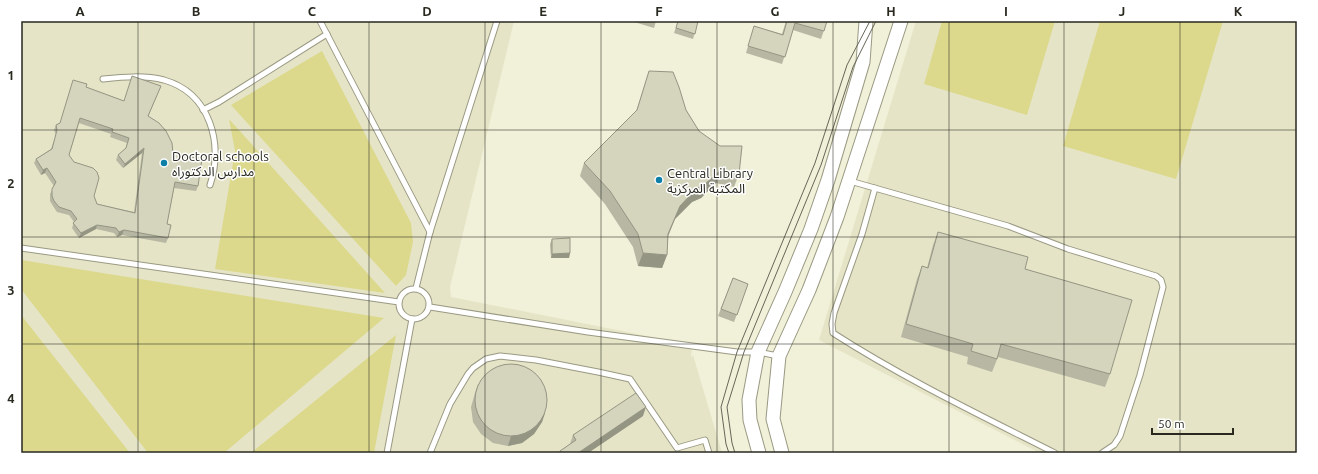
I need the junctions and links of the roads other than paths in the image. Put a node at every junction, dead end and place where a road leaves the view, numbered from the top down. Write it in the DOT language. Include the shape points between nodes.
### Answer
graph roads {
  1 [pos="320,21"];
  2 [pos="497,21"];
  3 [pos="866,21"];
  4 [pos="901,21"];
  5 [pos="327,34"];
  6 [pos="103,79"];
  7 [pos="203,110"];
  8 [pos="850,181"];
  9 [pos="210,185"];
  10 [pos="875,188"];
  11 [pos="430,232"];
  12 [pos="21,248"];
  13 [pos="416,288"];
  14 [pos="399,302"];
  15 [pos="430,306"];
  16 [pos="412,319"];
  17 [pos="758,352"];
  18 [pos="779,356"];
  19 [pos="755,366"];
  20 [pos="777,373"];
  21 [pos="387,453"];
  22 [pos="430,453"];
  23 [pos="709,453"];
  24 [pos="759,453"];
  25 [pos="782,453"];
  26 [pos="1055,453"];
  27 [pos="1102,453"];
  1 -- 5 [label="lane"];
  2 -- 11 [label="lane"];
  3 -- 17 [label="street" via="862,68 828,180 811,229"];
  4 -- 8 [label="street"];
  5 -- 7 [label="lane"];
  5 -- 11 [label="lane"];
  6 -- 7 [label="lane" via="129,76 162,80 177,85 190,94"];
  7 -- 9 [label="lane" via="215,141 216,163"];
  8 -- 10 [label="lane"];
  8 -- 18 [label="street" via="809,290"];
  10 -- 26 [label="lane" via="834,313 833,333 943,396"];
  10 -- 27 [label="lane" via="1008,226 1068,249 1156,276 1161,280 1163,287 1140,375 1120,436 1114,445"];
  11 -- 13 [label="lane"];
  12 -- 14 [label="lane"];
  13 -- 14 [label="lane" via="407,290"];
  13 -- 15 [label="lane" via="428,297"];
  14 -- 16 [label="lane" via="404,315"];
  15 -- 16 [label="lane" via="422,318"];
  15 -- 17 [label="lane" via="588,332 737,352"];
  16 -- 21 [label="lane"];
  17 -- 18 [label="lane"];
  17 -- 19 [label="street"];
  18 -- 20 [label="street"];
  19 -- 20 [label="street" via="760,360 766,360 774,364"];
  19 -- 24 [label="street" via="749,413"];
  20 -- 25 [label="street" via="773,419"];
  22 -- 23 [label="lane" via="450,404 468,374 486,359 500,356 566,365 630,379 677,448 705,440"];
}
